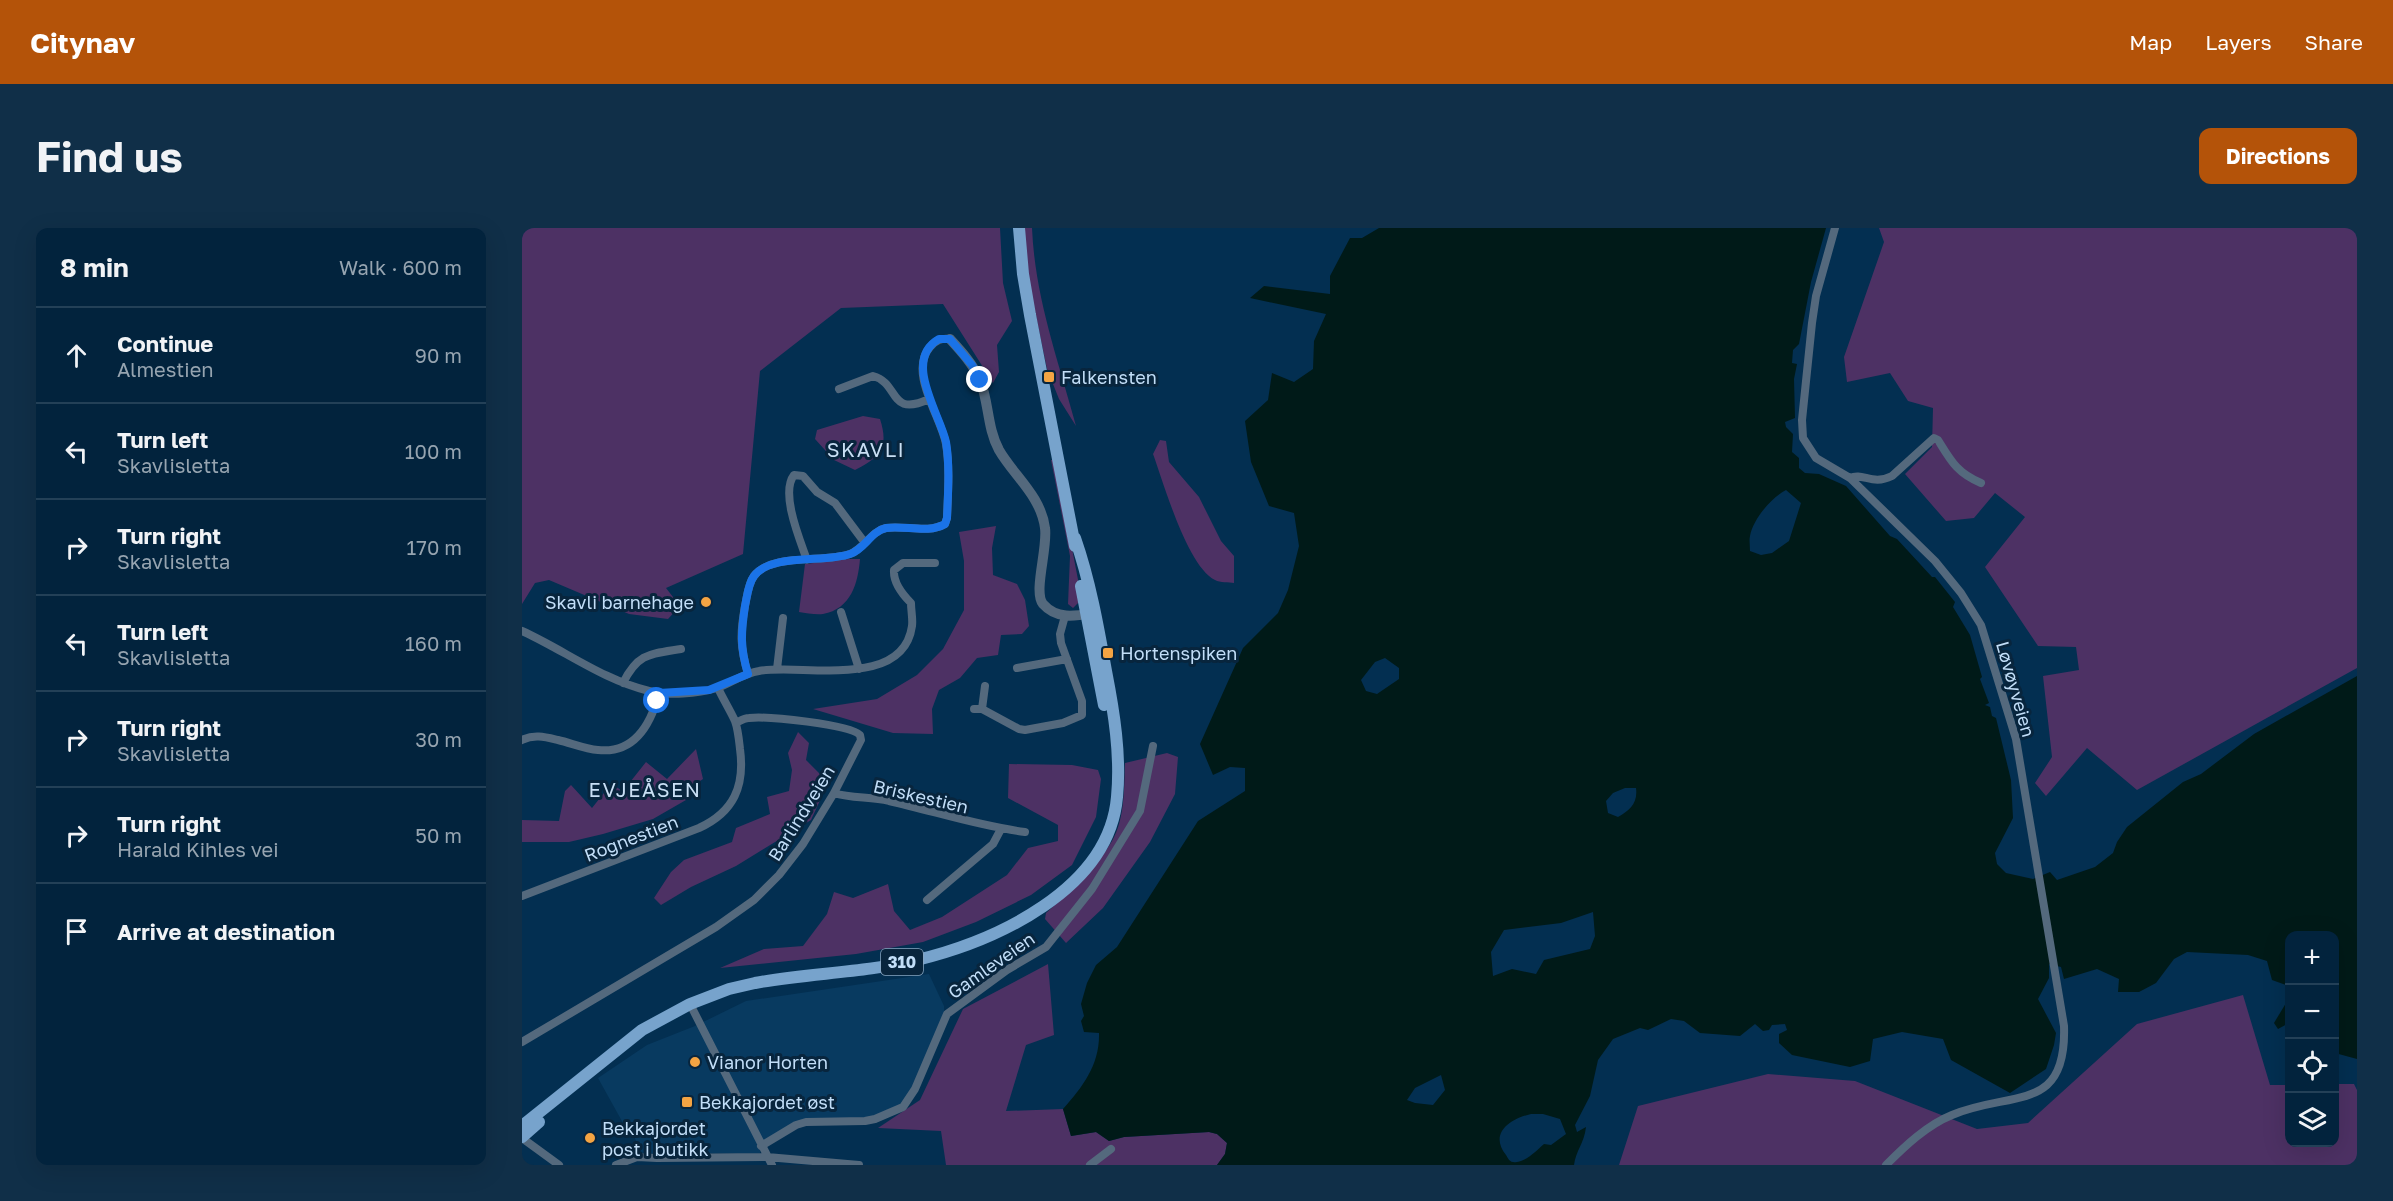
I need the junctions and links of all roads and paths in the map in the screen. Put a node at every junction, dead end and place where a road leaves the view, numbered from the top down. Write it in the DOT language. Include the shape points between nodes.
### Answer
graph roads {
  1 [pos="1019,228"];
  2 [pos="1835,228"];
  3 [pos="950,339"];
  4 [pos="839,389"];
  5 [pos="929,399"];
  6 [pos="1850,478"];
  7 [pos="1981,483"];
  8 [pos="865,543"];
  9 [pos="807,560"];
  10 [pos="935,563"];
  11 [pos="841,612"];
  12 [pos="1091,613"];
  13 [pos="1065,616"];
  14 [pos="783,618"];
  15 [pos="522,631"];
  16 [pos="681,649"];
  17 [pos="1067,659"];
  18 [pos="1017,668"];
  19 [pos="777,669"];
  20 [pos="859,669"];
  21 [pos="748,674"];
  22 [pos="623,683"];
  23 [pos="985,686"];
  24 [pos="718,688"];
  25 [pos="659,693"];
  26 [pos="736,723"];
  27 [pos="522,740"];
  28 [pos="1153,746"];
  29 [pos="834,793"];
  30 [pos="1001,829"];
  31 [pos="1025,832"];
  32 [pos="522,896"];
  33 [pos="927,900"];
  34 [pos="690,1004"];
  35 [pos="522,1042"];
  36 [pos="572,1087"];
  37 [pos="522,1126"];
  38 [pos="522,1138"];
  39 [pos="761,1146"];
  40 [pos="1110,1149"];
  41 [pos="767,1157"];
  42 [pos="555,1164"];
  43 [pos="616,1165"];
  44 [pos="772,1165"];
  45 [pos="859,1165"];
  46 [pos="1090,1165"];
  47 [pos="1886,1165"];
  1 -- 12 [label="main road, 310" via="1030,315 1075,538 1085,568"];
  2 -- 6 [label="street, Løvøyveien" via="1816,296 1803,438 1816,458"];
  3 -- 5 [label="street" via="939,339 926,353 925,386"];
  3 -- 13 [label="street" via="980,380 995,443 1042,514 1046,546 1040,597 1049,608"];
  4 -- 5 [label="street" via="873,376 904,405 914,406"];
  5 -- 8 [label="street" via="946,442 945,524 934,528 884,528"];
  6 -- 7 [label="street, Løvøyveien" via="1884,480 1934,438 1965,477"];
  6 -- 47 [label="street, Løvøyveien" via="1935,561 1981,625 2016,739 2064,1026 2061,1066 2044,1088 2028,1096 1972,1107 1949,1116 1928,1128"];
  8 -- 9 [label="street" via="848,555"];
  8 -- 9 [label="street" via="836,503 817,492 803,476 794,475 790,484 792,515"];
  9 -- 21 [label="street" via="765,566 753,577 741,641"];
  10 -- 20 [label="street" via="903,563 894,570 900,592 911,603 909,637 890,658"];
  11 -- 20 [label="street"];
  12 -- 13 [label="street"];
  12 -- 34 [label="main road, 310" via="1113,712 1118,750 1117,798 1100,848 1073,881 1011,926 963,946 915,960 755,983"];
  13 -- 17 [label="street" via="1060,633"];
  14 -- 19 [label="street"];
  15 -- 22 [label="street"];
  16 -- 22 [label="street" via="640,659 632,665"];
  17 -- 18 [label="street"];
  17 -- 23 [label="street" via="1082,701 1083,710 1078,718 1019,729 978,709"];
  19 -- 20 [label="street"];
  19 -- 21 [label="street"];
  21 -- 24 [label="street"];
  22 -- 25 [label="street"];
  24 -- 25 [label="street"];
  24 -- 26 [label="street, Rognestien"];
  25 -- 27 [label="street" via="648,724 636,741 618,749 598,750 541,736"];
  26 -- 29 [label="street, Barlindveien" via="749,718 782,719 857,732 859,747"];
  26 -- 32 [label="street, Rognestien" via="740,785 714,821"];
  28 -- 39 [label="street, Gamleveien" via="1140,811 1092,889 1046,947 1007,970 944,1018 915,1089 903,1107 865,1121 806,1122"];
  29 -- 30 [label="street, Briskestien" via="882,799"];
  29 -- 35 [label="street, Barlindveien" via="783,871 754,900 705,934"];
  30 -- 31 [label="street, Briskestien"];
  30 -- 33 [label="street" via="993,844"];
  34 -- 36 [label="main road, 310" via="642,1030"];
  34 -- 39 [label="street"];
  36 -- 37 [label="main road, 310"];
  36 -- 38 [label="main road, 310"];
  38 -- 42 [label="street"];
  39 -- 41 [label="street"];
  40 -- 46 [label="street"];
  41 -- 43 [label="street" via="637,1157"];
  41 -- 44 [label="street"];
  41 -- 45 [label="street"];
}
